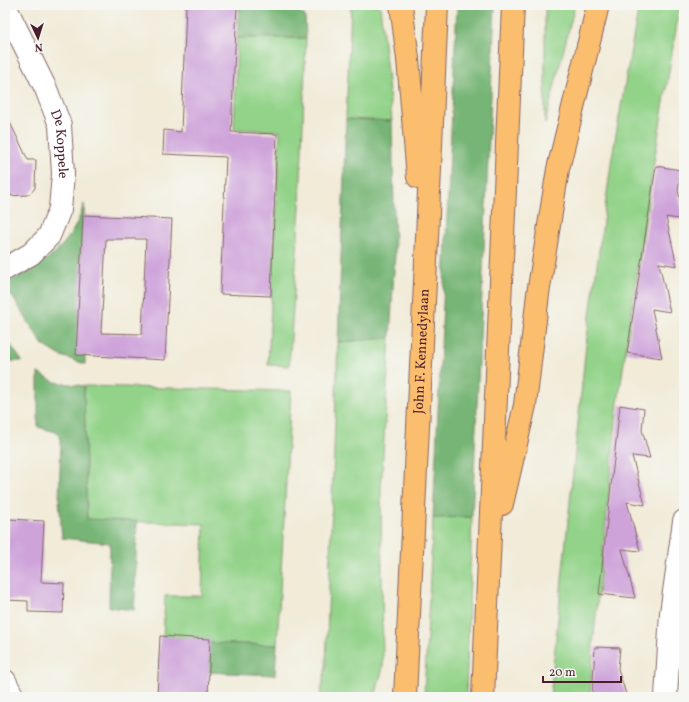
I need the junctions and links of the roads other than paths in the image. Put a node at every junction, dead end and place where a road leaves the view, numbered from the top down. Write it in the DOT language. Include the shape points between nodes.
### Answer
graph roads {
  1 [pos="401,5"];
  2 [pos="437,5"];
  3 [pos="513,5"];
  4 [pos="598,5"];
  5 [pos="5,6"];
  6 [pos="426,261"];
  7 [pos="5,269"];
  8 [pos="684,521"];
  9 [pos="490,557"];
  10 [pos="5,681"];
  11 [pos="13,697"];
  12 [pos="404,697"];
  13 [pos="483,697"];
  14 [pos="666,697"];
  1 -- 6 [label="main road"];
  2 -- 6 [label="main road, John F. Kennedylaan"];
  3 -- 9 [label="main road"];
  4 -- 9 [label="main road" via="558,169 538,294 525,405"];
  5 -- 7 [label="street, De Koppele" via="46,89 60,126 63,174 60,209 48,236 31,254"];
  6 -- 12 [label="main road, John F. Kennedylaan"];
  8 -- 14 [label="street" via="671,613"];
  9 -- 13 [label="main road"];
  10 -- 11 [label="street"];
}
